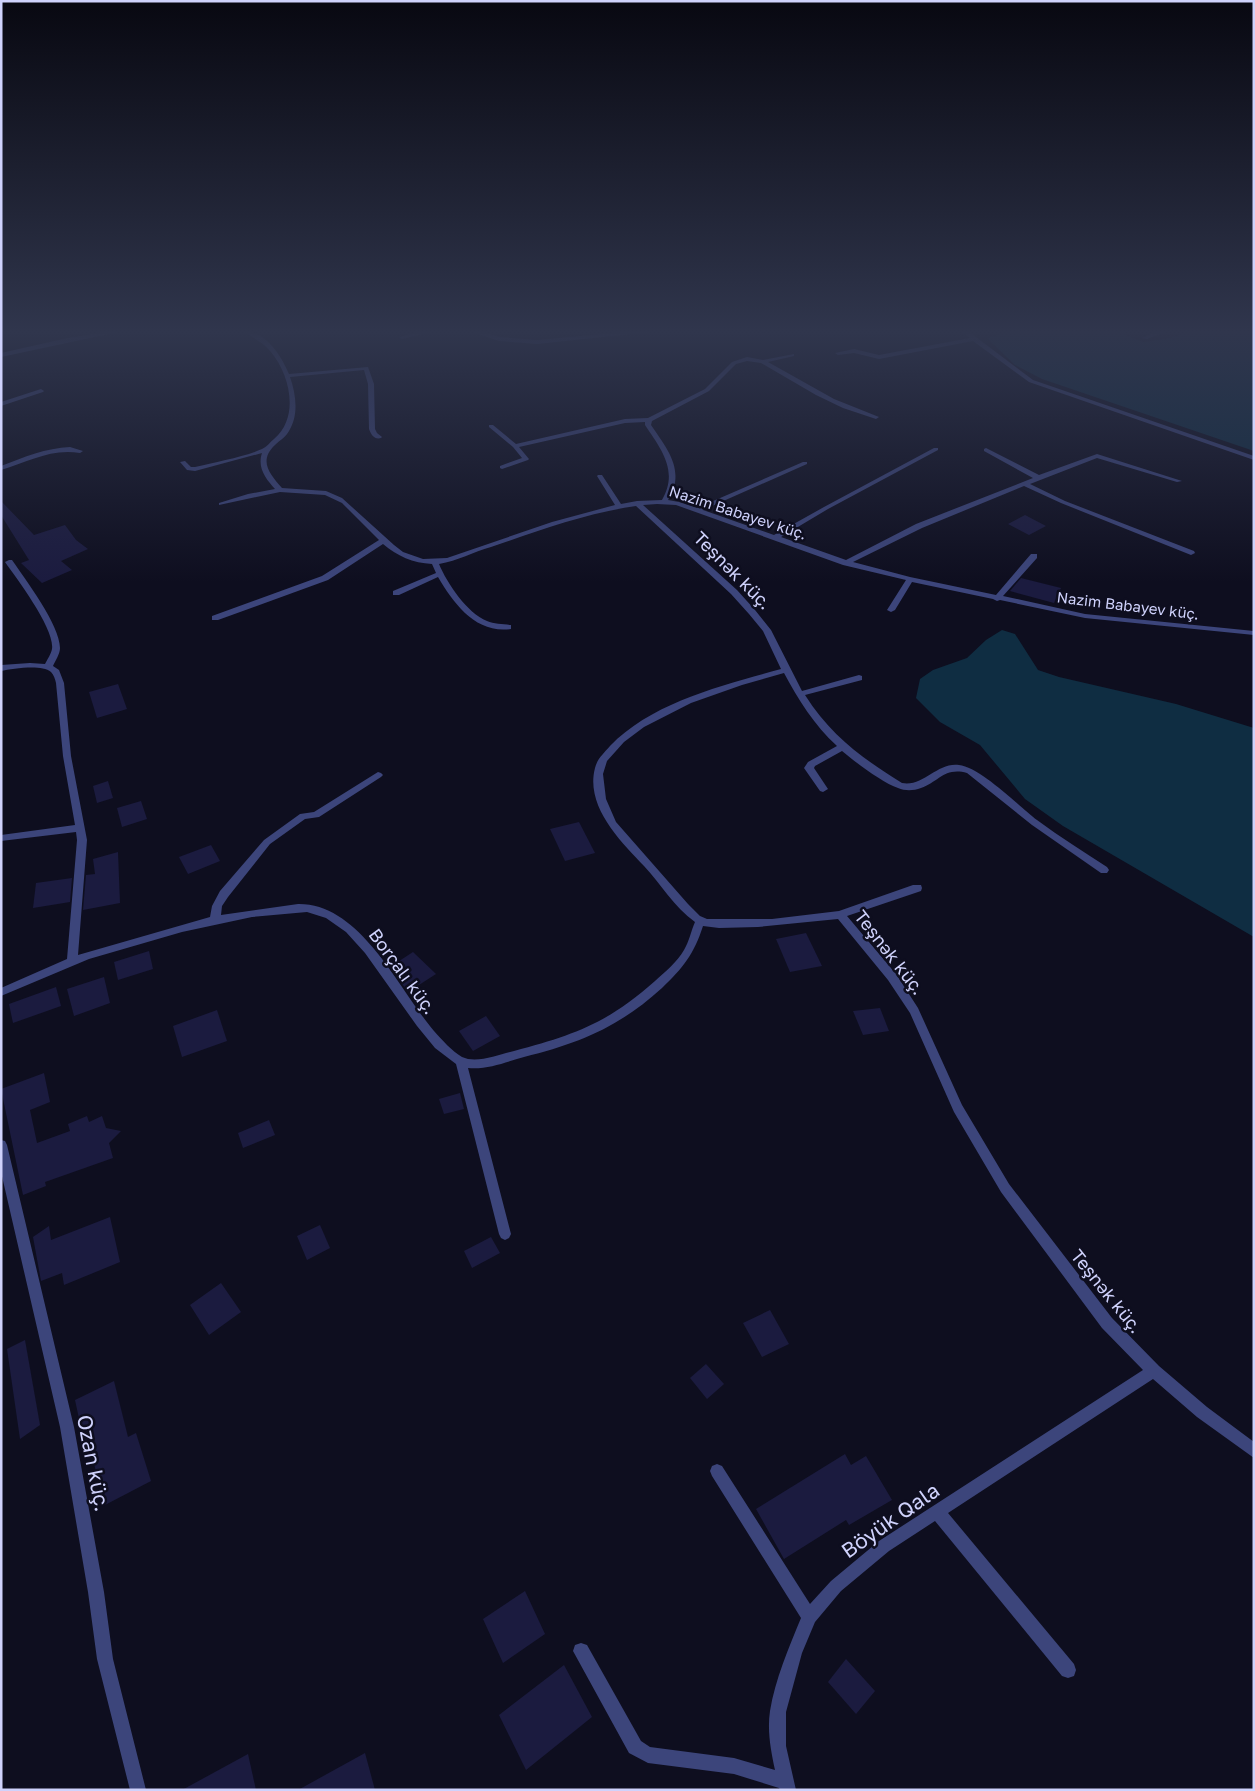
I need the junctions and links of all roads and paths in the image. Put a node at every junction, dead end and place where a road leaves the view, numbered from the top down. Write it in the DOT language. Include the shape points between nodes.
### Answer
graph roads {
  1 [pos="292,415"];
  2 [pos="372,415"];
  3 [pos="659,415"];
  4 [pos="867,415"];
  5 [pos="1129,415"];
  6 [pos="876,417"];
  7 [pos="649,420"];
  8 [pos="492,426"];
  9 [pos="379,437"];
  10 [pos="515,446"];
  11 [pos="936,449"];
  12 [pos="267,450"];
  13 [pos="986,450"];
  14 [pos="80,451"];
  15 [pos="1254,458"];
  16 [pos="183,462"];
  17 [pos="805,463"];
  18 [pos="502,467"];
  19 [pos="1,468"];
  20 [pos="600,476"];
  21 [pos="1039,478"];
  22 [pos="1179,481"];
  23 [pos="1025,484"];
  24 [pos="280,490"];
  25 [pos="665,500"];
  26 [pos="637,503"];
  27 [pos="221,504"];
  28 [pos="619,507"];
  29 [pos="697,510"];
  30 [pos="776,537"];
  31 [pos="384,541"];
  32 [pos="1192,553"];
  33 [pos="1034,556"];
  34 [pos="9,562"];
  35 [pos="435,562"];
  36 [pos="846,563"];
  37 [pos="440,574"];
  38 [pos="910,579"];
  39 [pos="396,593"];
  40 [pos="997,599"];
  41 [pos="891,610"];
  42 [pos="216,618"];
  43 [pos="508,627"];
  44 [pos="1254,633"];
  45 [pos="48,667"];
  46 [pos="1,668"];
  47 [pos="786,670"];
  48 [pos="859,678"];
  49 [pos="799,694"];
  50 [pos="843,748"];
  51 [pos="378,775"];
  52 [pos="823,789"];
  53 [pos="81,828"];
  54 [pos="1,838"];
  55 [pos="1104,870"];
  56 [pos="917,888"];
  57 [pos="840,915"];
  58 [pos="215,919"];
  59 [pos="700,921"];
  60 [pos="72,962"];
  61 [pos="1,992"];
  62 [pos="461,1061"];
  63 [pos="1,1145"];
  64 [pos="505,1234"];
  65 [pos="1154,1371"];
  66 [pos="1254,1451"];
  67 [pos="717,1471"];
  68 [pos="937,1512"];
  69 [pos="809,1617"];
  70 [pos="581,1651"];
  71 [pos="1068,1670"];
  72 [pos="786,1785"];
  73 [pos="138,1790"];
  1 -- 12 [label="street" via="286,430"];
  2 -- 9 [label="street" via="372,429"];
  3 -- 7 [label="street"];
  4 -- 6 [label="street"];
  5 -- 15 [label="street"];
  7 -- 10 [label="street" via="625,421"];
  7 -- 25 [label="street" via="648,425 671,466 673,485"];
  8 -- 10 [label="street"];
  10 -- 18 [label="street" via="526,459"];
  11 -- 30 [label="street"];
  12 -- 16 [label="street" via="194,469"];
  12 -- 24 [label="street" via="263,459 265,470"];
  13 -- 21 [label="street"];
  14 -- 19 [label="street" via="53,451"];
  17 -- 29 [label="street"];
  20 -- 28 [label="street"];
  21 -- 22 [label="street" via="1097,456"];
  21 -- 23 [label="street"];
  23 -- 32 [label="street"];
  23 -- 36 [label="street" via="919,526"];
  24 -- 27 [label="street, Nazim Babayev küç."];
  24 -- 31 [label="street, Nazim Babayev küç." via="325,493 341,499"];
  25 -- 26 [label="street, Nazim Babayev küç."];
  25 -- 29 [label="street, Nazim Babayev küç."];
  26 -- 28 [label="street, Nazim Babayev küç."];
  26 -- 47 [label="street, Teşnək küç." via="752,612 771,637"];
  28 -- 35 [label="street, Nazim Babayev küç."];
  29 -- 30 [label="street, Nazim Babayev küç."];
  30 -- 36 [label="street, Nazim Babayev küç."];
  31 -- 35 [label="street, Nazim Babayev küç." via="405,557"];
  31 -- 42 [label="street" via="358,554 325,578"];
  33 -- 40 [label="street"];
  34 -- 45 [label="street" via="37,604 52,634 56,649"];
  35 -- 37 [label="street"];
  36 -- 38 [label="street, Nazim Babayev küç."];
  37 -- 39 [label="street"];
  37 -- 43 [label="street" via="467,612 484,623"];
  38 -- 40 [label="street, Nazim Babayev küç."];
  38 -- 41 [label="street"];
  40 -- 44 [label="street, Nazim Babayev küç." via="1085,616"];
  45 -- 46 [label="street"];
  45 -- 53 [label="street" via="56,672 60,683 67,756"];
  47 -- 49 [label="street, Teşnək küç."];
  47 -- 59 [label="street" via="737,684 650,718 618,742 598,770 599,794 615,830"];
  48 -- 49 [label="street"];
  49 -- 50 [label="street, Teşnək küç."];
  50 -- 52 [label="street" via="810,764 809,768"];
  50 -- 55 [label="street, Teşnək küç." via="909,789 951,767 965,769 1035,823"];
  51 -- 58 [label="street" via="316,815 303,816 267,842 224,894 217,906"];
  53 -- 54 [label="street"];
  53 -- 60 [label="street"];
  56 -- 57 [label="street"];
  57 -- 59 [label="street, Teşnək küç." via="795,922 722,924"];
  57 -- 65 [label="street, Teşnək küç." via="892,977 914,1011 958,1108 1005,1188 1108,1323"];
  58 -- 60 [label="street, Borçalı küç."];
  58 -- 62 [label="street, Borçalı küç." via="296,908 325,913 359,938 430,1036"];
  59 -- 62 [label="street" via="690,951 647,996 618,1018 567,1042 491,1061"];
  60 -- 61 [label="street, Borçalı küç."];
  62 -- 64 [label="street"];
  63 -- 73 [label="street, Ozan küç." via="67,1427 105,1659"];
  65 -- 66 [label="street, Teşnək küç."];
  65 -- 68 [label="street, Böyük Qala"];
  67 -- 69 [label="street"];
  68 -- 69 [label="street, Böyük Qala" via="870,1558 836,1586"];
  68 -- 71 [label="street"];
  69 -- 72 [label="street, Böyük Qala" via="794,1653 778,1712 778,1746"];
  70 -- 72 [label="street" via="635,1747 648,1755 734,1766"];
}
